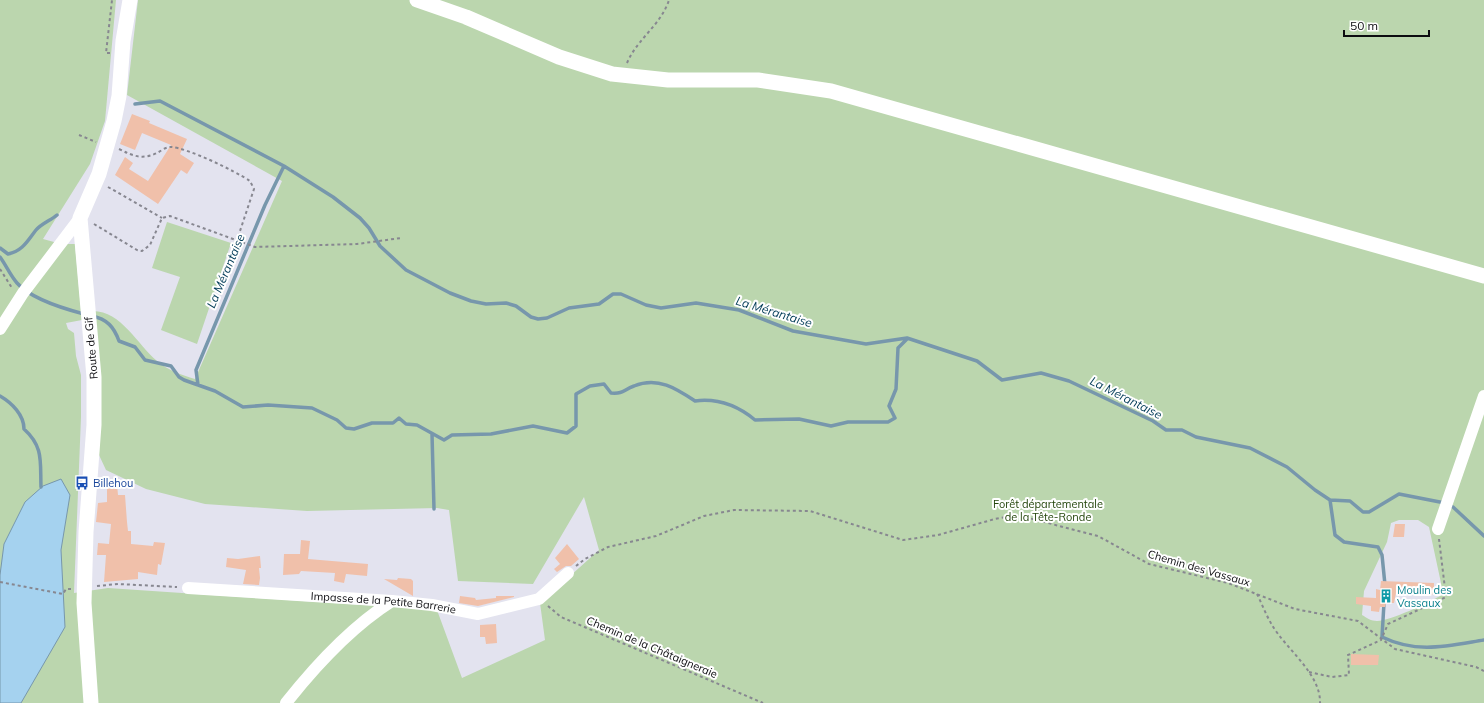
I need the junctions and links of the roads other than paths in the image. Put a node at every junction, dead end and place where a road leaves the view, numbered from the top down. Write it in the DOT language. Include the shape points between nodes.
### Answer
graph roads {
  1 [pos="130,0"];
  2 [pos="417,0"];
  3 [pos="80,218"];
  4 [pos="1484,276"];
  5 [pos="0,329"];
  6 [pos="1484,396"];
  7 [pos="1438,529"];
  8 [pos="568,573"];
  9 [pos="188,588"];
  10 [pos="392,601"];
  11 [pos="91,703"];
  12 [pos="286,703"];
  1 -- 3 [label="street, Route de Gif" via="121,55 117,110 99,174"];
  2 -- 4 [label="street" via="466,17 593,69 668,80 758,80 831,91"];
  3 -- 5 [label="street" via="23,293"];
  3 -- 11 [label="street, Route de Gif" via="94,378 94,425 81,587"];
  6 -- 7 [label="street"];
  8 -- 10 [label="street, Impasse de la Petite Barrerie" via="539,599 478,614 432,605"];
  9 -- 10 [label="street, Impasse de la Petite Barrerie"];
  10 -- 12 [label="street" via="369,616 350,634 299,686"];
}
